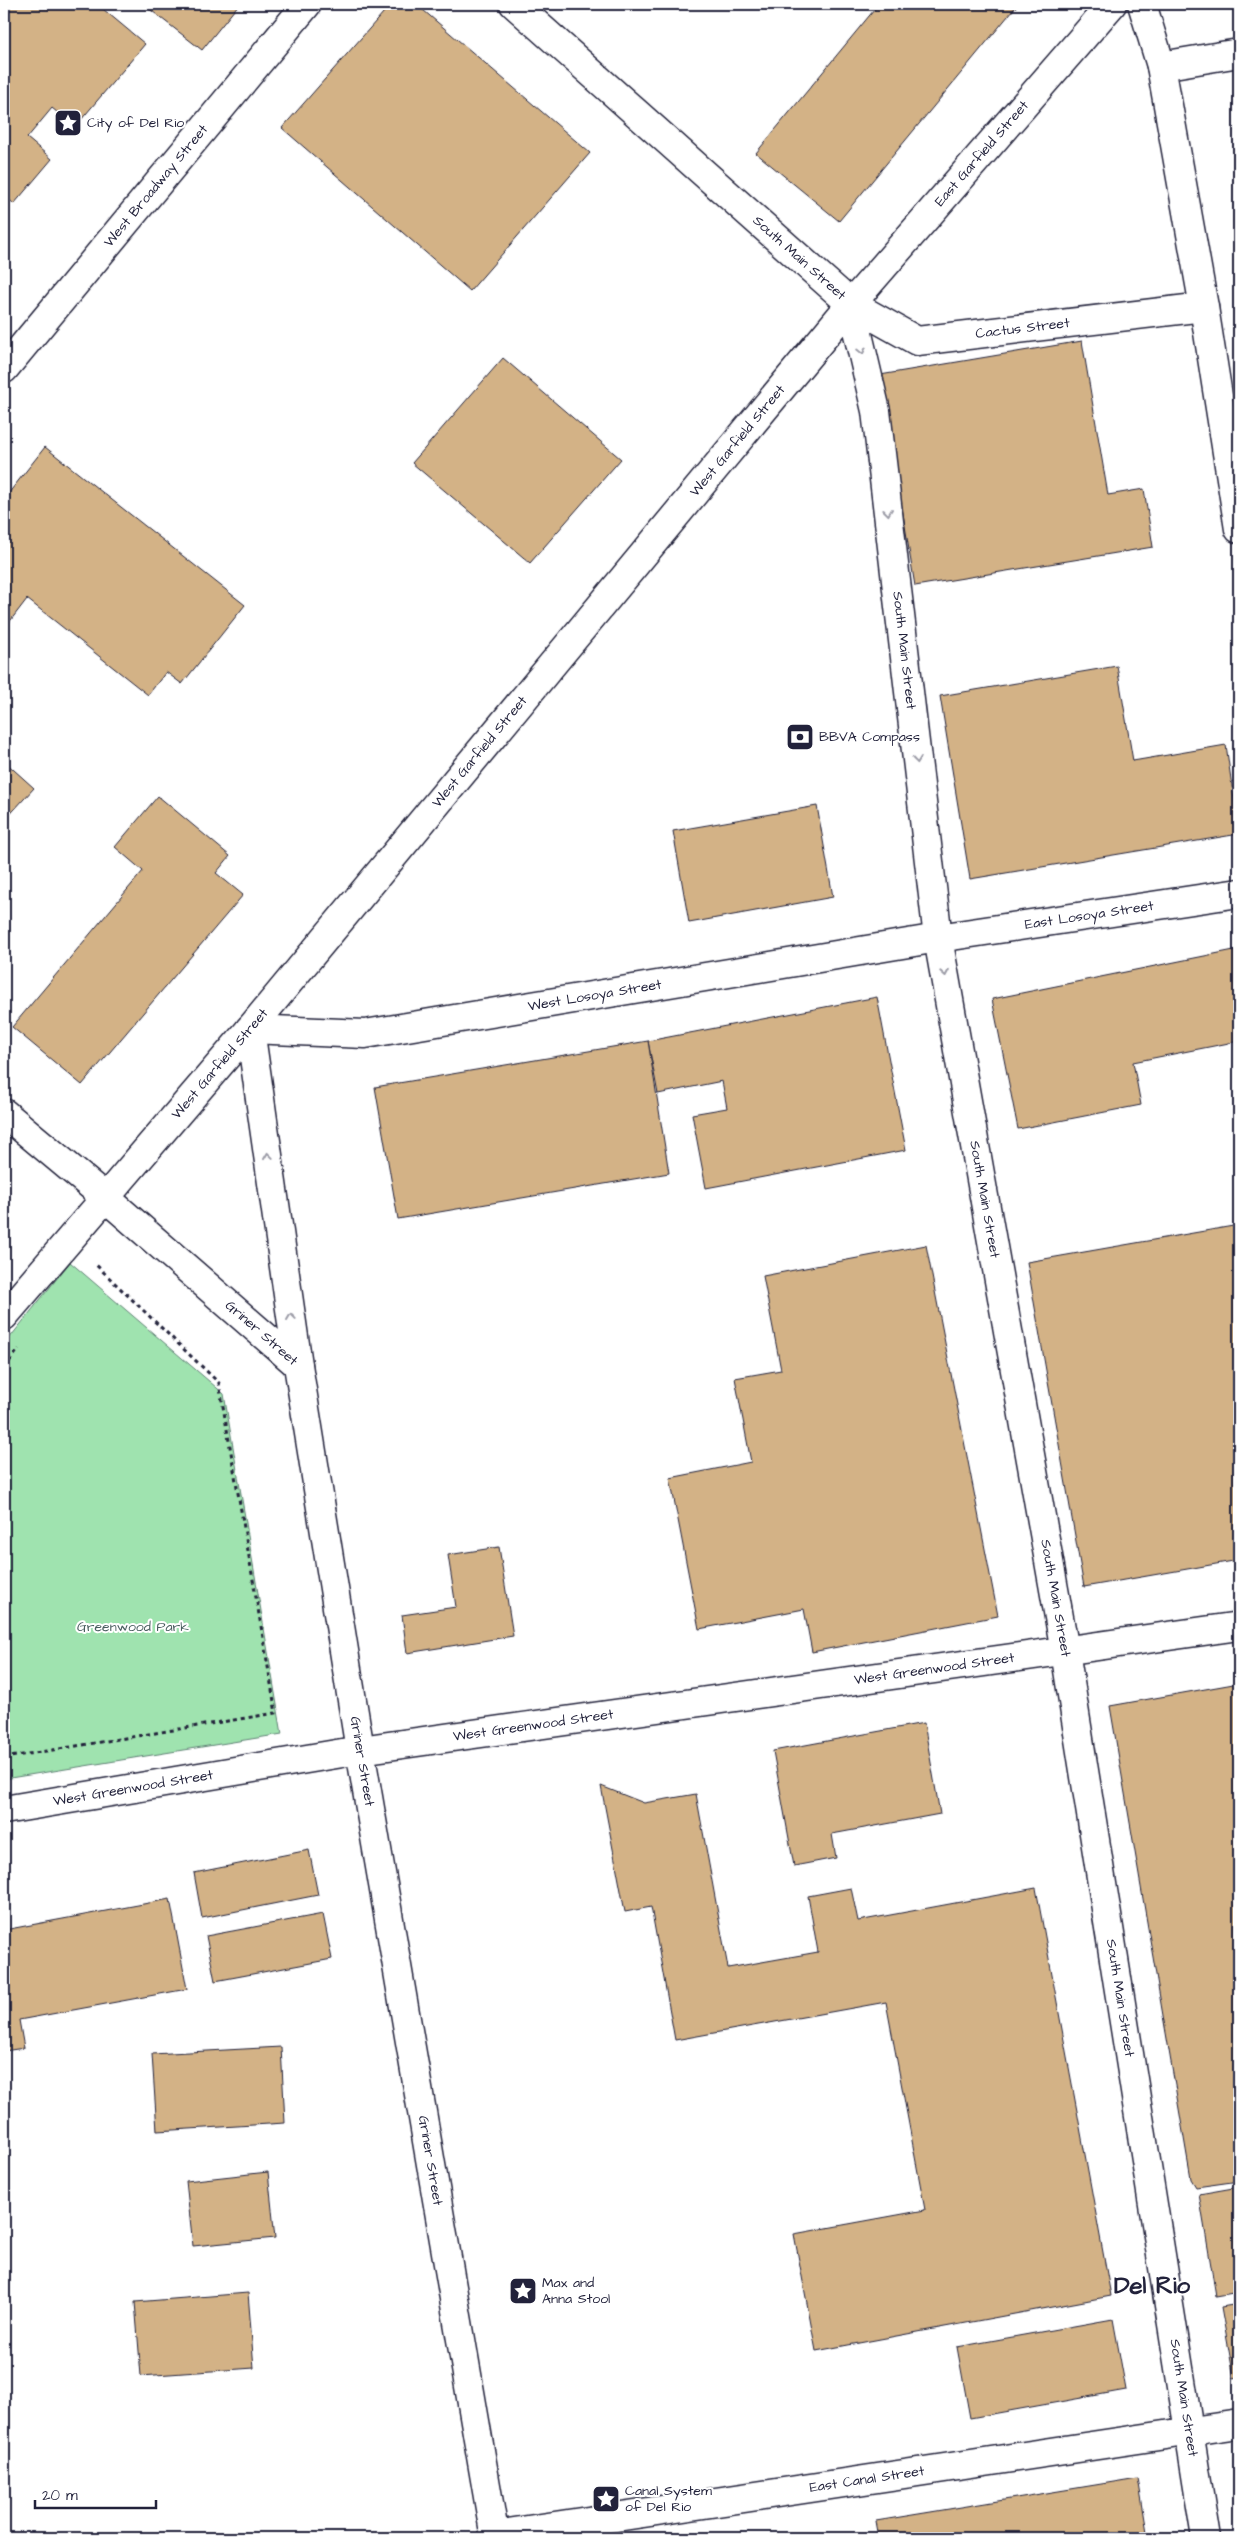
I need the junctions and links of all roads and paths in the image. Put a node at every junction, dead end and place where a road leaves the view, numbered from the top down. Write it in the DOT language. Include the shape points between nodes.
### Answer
graph roads {
  1 [pos="307,4"];
  2 [pos="514,4"];
  3 [pos="1112,4"];
  4 [pos="1142,4"];
  5 [pos="1239,52"];
  6 [pos="1161,66"];
  7 [pos="851,304"];
  8 [pos="1204,307"];
  9 [pos="4,369"];
  10 [pos="1239,529"];
  11 [pos="1239,893"];
  12 [pos="938,938"];
  13 [pos="250,1029"];
  14 [pos="4,1113"];
  15 [pos="106,1198"];
  16 [pos="90,1258"];
  17 [pos="4,1316"];
  18 [pos="22,1344"];
  19 [pos="298,1365"];
  20 [pos="4,1368"];
  21 [pos="1239,1626"];
  22 [pos="1065,1651"];
  23 [pos="360,1750"];
  24 [pos="4,1758"];
  25 [pos="4,1810"];
  26 [pos="1239,2424"];
  27 [pos="1189,2433"];
  28 [pos="495,2537"];
  29 [pos="1206,2538"];
  1 -- 9 [label="street, West Broadway Street"];
  2 -- 7 [label="street, South Main Street"];
  3 -- 7 [label="street, East Garfield Street"];
  4 -- 6 [label="street"];
  5 -- 6 [label="street"];
  6 -- 8 [label="street"];
  7 -- 8 [label="street, Cactus Street" via="917,341"];
  7 -- 12 [label="street, South Main Street, one-way" via="876,411"];
  7 -- 13 [label="street, West Garfield Street"];
  8 -- 10 [label="street"];
  11 -- 12 [label="street, East Losoya Street"];
  12 -- 13 [label="street, West Losoya Street" via="365,1034"];
  12 -- 22 [label="street, South Main Street, one-way"];
  13 -- 15 [label="street, West Garfield Street"];
  19 -- 13 [label="street, one-way"];
  14 -- 15 [label="street, Griner Street"];
  15 -- 17 [label="street, West Garfield Street"];
  15 -- 19 [label="street, Griner Street"];
  16 -- 24 [label="path" via="219,1383 276,1713"];
  18 -- 20 [label="path"];
  19 -- 23 [label="street, Griner Street"];
  21 -- 22 [label="street, West Greenwood Street"];
  22 -- 23 [label="street, West Greenwood Street"];
  22 -- 27 [label="street, South Main Street"];
  23 -- 25 [label="street, West Greenwood Street"];
  23 -- 28 [label="street, Griner Street"];
  26 -- 27 [label="street, East Canal Street"];
  27 -- 28 [label="street, East Canal Street"];
  27 -- 29 [label="street, South Main Street"];
}
